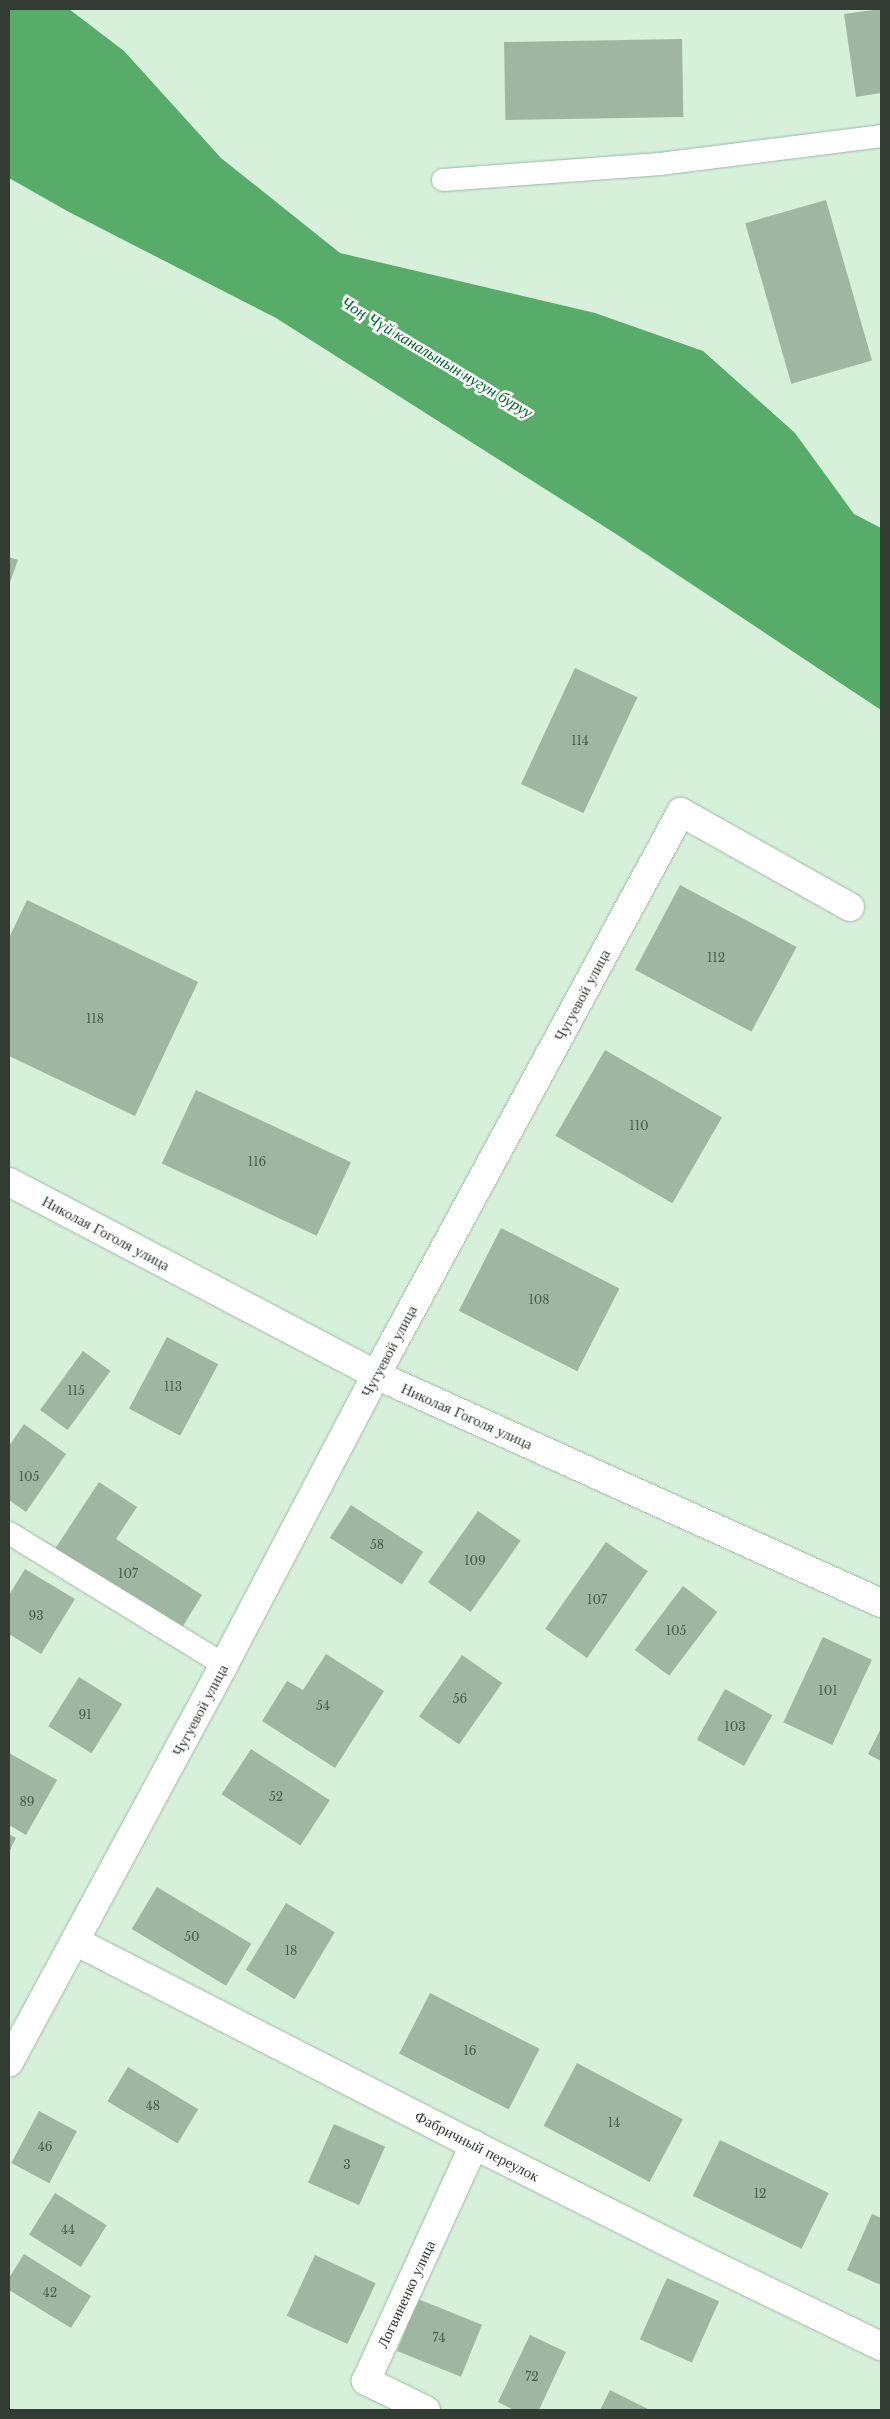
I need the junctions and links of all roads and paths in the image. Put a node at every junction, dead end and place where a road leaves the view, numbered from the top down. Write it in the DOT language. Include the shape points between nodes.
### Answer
graph roads {
  1 [pos="881,136"];
  2 [pos="443,180"];
  3 [pos="850,907"];
  4 [pos="9,1182"];
  5 [pos="376,1375"];
  6 [pos="9,1533"];
  7 [pos="881,1603"];
  8 [pos="224,1666"];
  9 [pos="75,1941"];
  10 [pos="9,2063"];
  11 [pos="474,2145"];
  12 [pos="881,2346"];
  13 [pos="426,2410"];
  1 -- 2 [label="lane" via="660,164"];
  3 -- 5 [label="street, Чугуевой улица" via="681,812"];
  4 -- 5 [label="street, Николая Гоголя улица"];
  5 -- 7 [label="street, Николая Гоголя улица"];
  5 -- 8 [label="street, Чугуевой улица"];
  6 -- 8 [label="lane"];
  8 -- 9 [label="street, Чугуевой улица"];
  9 -- 10 [label="street, Чугуевой улица"];
  9 -- 11 [label="street, Фабричный переулок"];
  11 -- 12 [label="street, Фабричный переулок"];
  11 -- 13 [label="street, Логвиненко улица" via="366,2381"];
}
